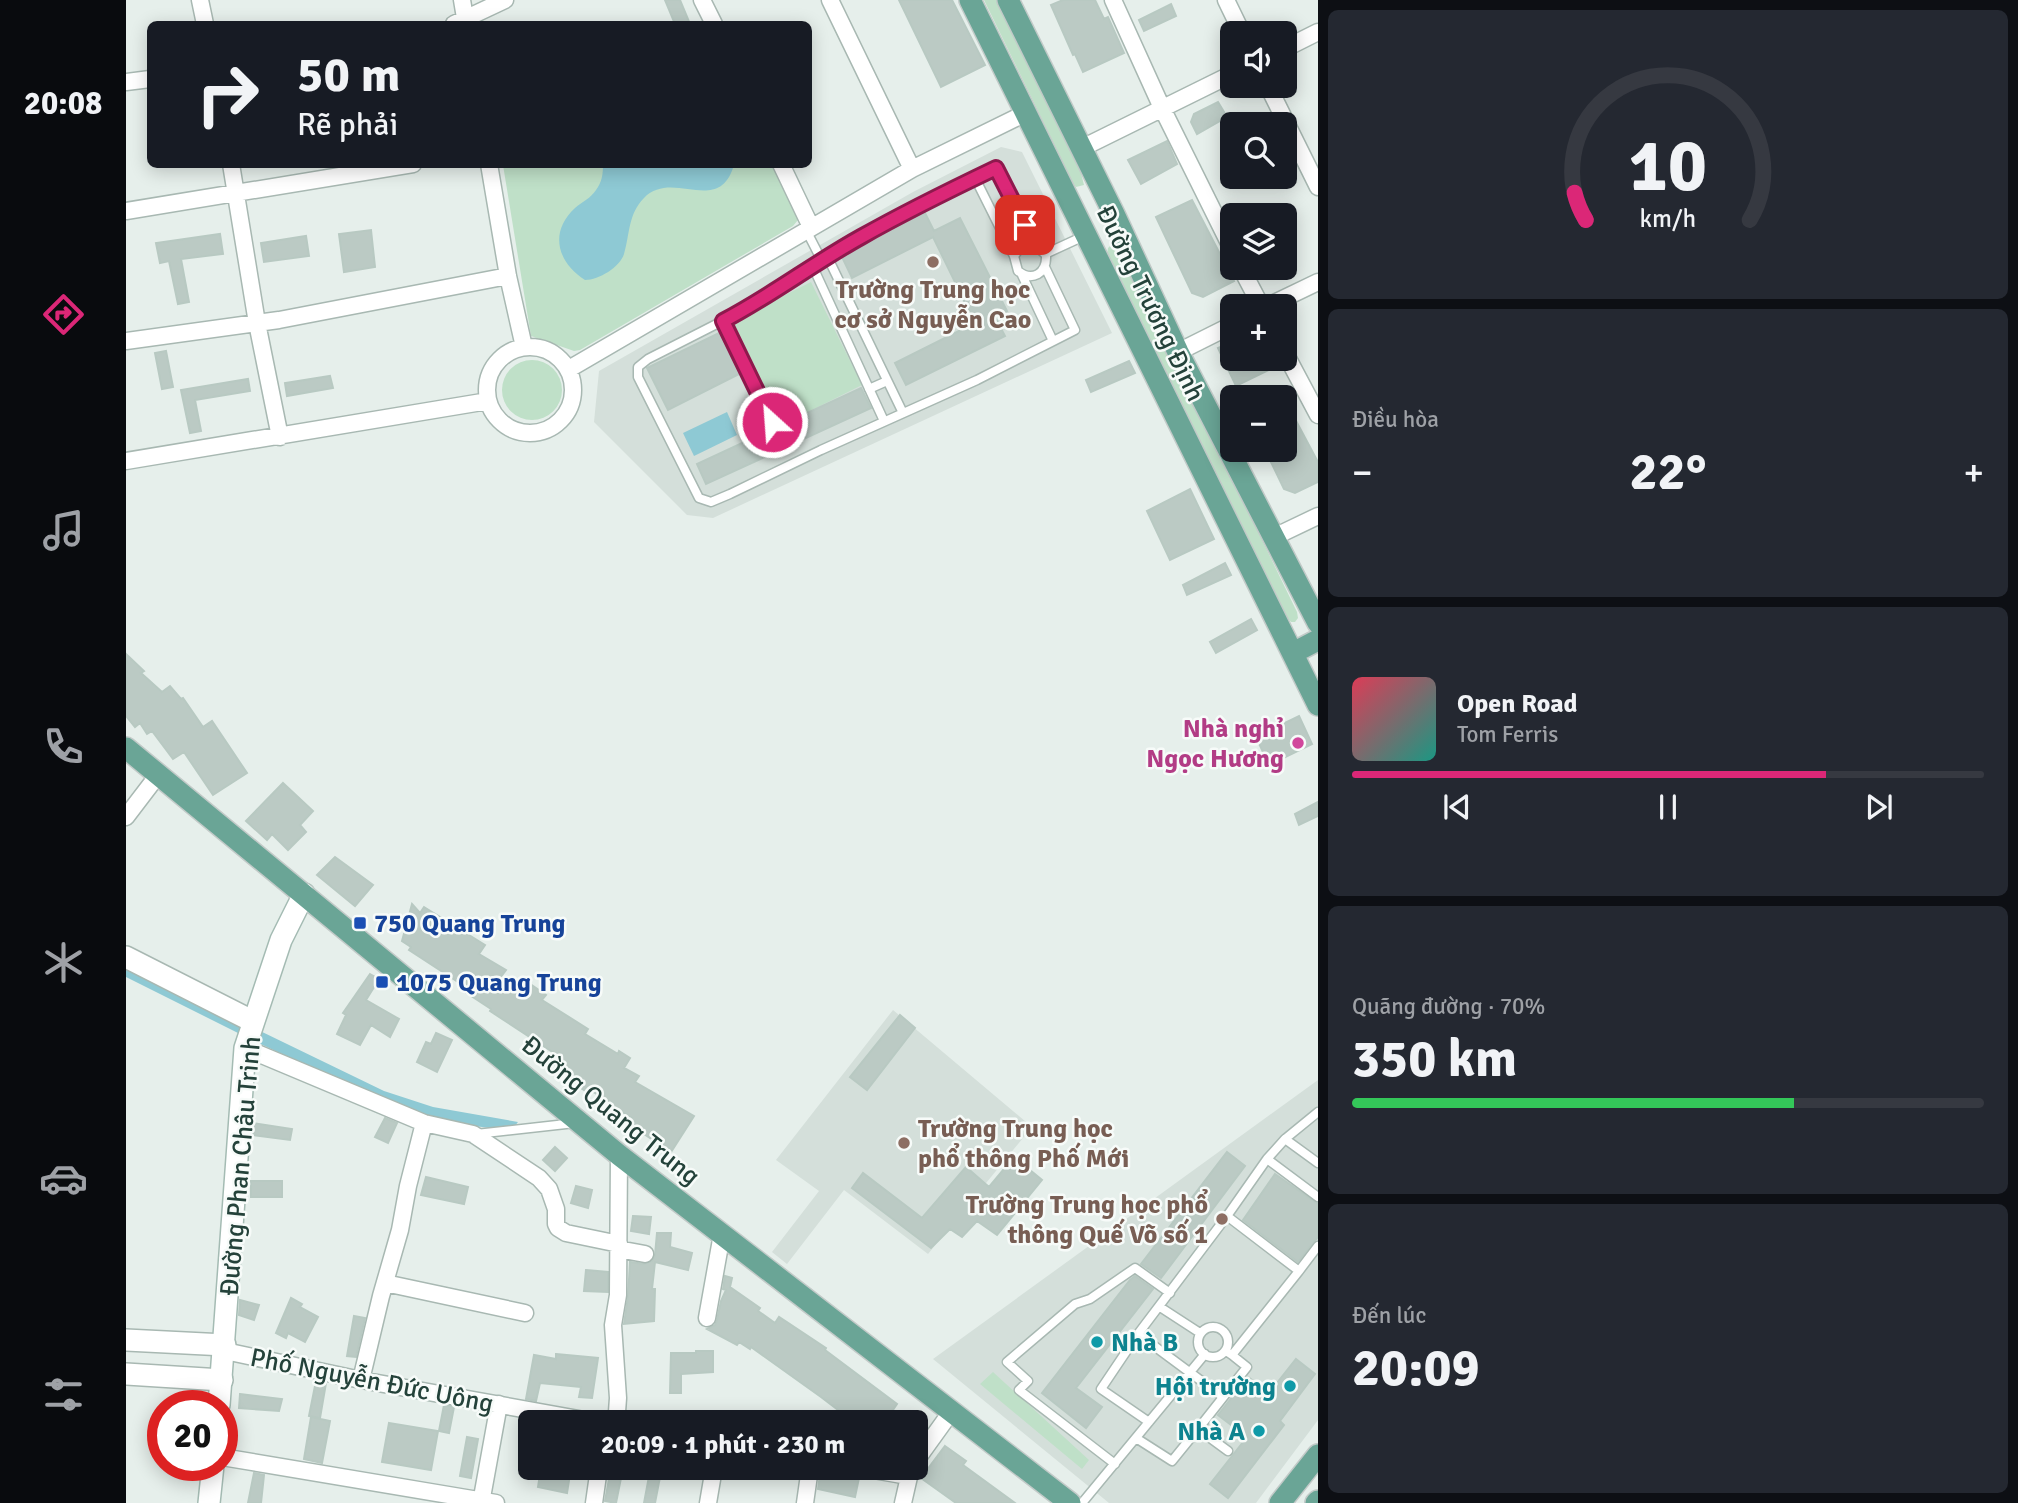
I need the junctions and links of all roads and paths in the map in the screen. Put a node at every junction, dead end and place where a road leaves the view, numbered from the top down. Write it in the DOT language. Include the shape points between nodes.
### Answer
graph roads {
  1 [pos="200,0"];
  2 [pos="462,0"];
  3 [pos="505,0"];
  4 [pos="702,0"];
  5 [pos="830,0"];
  6 [pos="970,0"];
  7 [pos="1007,0"];
  8 [pos="1112,0"];
  9 [pos="1226,0"];
  10 [pos="204,21"];
  11 [pos="462,21"];
  12 [pos="466,21"];
  13 [pos="712,21"];
  14 [pos="1236,21"];
  15 [pos="1318,32"];
  16 [pos="1297,42"];
  17 [pos="147,79"];
  18 [pos="1220,80"];
  19 [pos="126,82"];
  20 [pos="1274,98"];
  21 [pos="1162,108"];
  22 [pos="1026,113"];
  23 [pos="1080,149"];
  24 [pos="232,168"];
  25 [pos="388,168"];
  26 [pos="490,168"];
  27 [pos="783,168"];
  28 [pos="912,169"];
  29 [pos="975,178"];
  30 [pos="1318,187"];
  31 [pos="236,192"];
  32 [pos="126,211"];
  33 [pos="1114,214"];
  34 [pos="1220,225"];
  35 [pos="809,229"];
  36 [pos="1086,231"];
  37 [pos="1035,245"];
  38 [pos="1045,254"];
  39 [pos="1014,256"];
  40 [pos="825,260"];
  41 [pos="813,267"];
  42 [pos="1045,267"];
  43 [pos="1022,275"];
  44 [pos="508,276"];
  45 [pos="1318,282"];
  46 [pos="1293,294"];
  47 [pos="848,299"];
  48 [pos="832,307"];
  49 [pos="723,321"];
  50 [pos="257,323"];
  51 [pos="863,330"];
  52 [pos="1220,331"];
  53 [pos="846,339"];
  54 [pos="126,341"];
  55 [pos="1053,341"];
  56 [pos="870,346"];
  57 [pos="524,347"];
  58 [pos="1178,352"];
  59 [pos="853,354"];
  60 [pos="569,369"];
  61 [pos="1295,371"];
  62 [pos="887,381"];
  63 [pos="869,389"];
  64 [pos="488,401"];
  65 [pos="1317,409"];
  66 [pos="903,413"];
  67 [pos="884,421"];
  68 [pos="772,422"];
  69 [pos="280,437"];
  70 [pos="126,461"];
  71 [pos="1318,516"];
  72 [pos="1274,537"];
  73 [pos="1318,623"];
  74 [pos="1318,640"];
  75 [pos="1293,653"];
  76 [pos="1318,705"];
  77 [pos="126,748"];
  78 [pos="158,775"];
  79 [pos="126,817"];
  80 [pos="304,894"];
  81 [pos="126,957"];
  82 [pos="252,1021"];
  83 [pos="245,1048"];
  84 [pos="1318,1112"];
  85 [pos="579,1122"];
  86 [pos="424,1123"];
  87 [pos="473,1134"];
  88 [pos="1285,1139"];
  89 [pos="619,1154"];
  90 [pos="1267,1158"];
  91 [pos="1318,1163"];
  92 [pos="1318,1197"];
  93 [pos="1227,1216"];
  94 [pos="722,1234"];
  95 [pos="618,1246"];
  96 [pos="1318,1246"];
  97 [pos="645,1254"];
  98 [pos="1299,1271"];
  99 [pos="385,1283"];
  100 [pos="1170,1293"];
  101 [pos="1160,1307"];
  102 [pos="525,1313"];
  103 [pos="708,1318"];
  104 [pos="1138,1334"];
  105 [pos="1200,1334"];
  106 [pos="126,1340"];
  107 [pos="225,1348"];
  108 [pos="1229,1353"];
  109 [pos="1205,1354"];
  110 [pos="1190,1372"];
  111 [pos="126,1374"];
  112 [pos="222,1380"];
  113 [pos="361,1380"];
  114 [pos="221,1390"];
  115 [pos="1223,1397"];
  116 [pos="499,1404"];
  117 [pos="531,1410"];
  118 [pos="617,1410"];
  119 [pos="951,1412"];
  120 [pos="1149,1422"];
  121 [pos="1198,1429"];
  122 [pos="1136,1438"];
  123 [pos="928,1445"];
  124 [pos="1228,1451"];
  125 [pos="1318,1455"];
  126 [pos="238,1460"];
  127 [pos="1115,1464"];
  128 [pos="597,1480"];
  129 [pos="712,1480"];
  130 [pos="808,1480"];
  131 [pos="908,1480"];
  132 [pos="211,1481"];
  133 [pos="486,1502"];
  134 [pos="209,1503"];
  135 [pos="594,1503"];
  136 [pos="708,1503"];
  137 [pos="804,1503"];
  138 [pos="903,1503"];
  139 [pos="1070,1503"];
  140 [pos="1082,1503"];
  141 [pos="1280,1503"];
  1 -- 10 [label="street"];
  2 -- 11 [label="street"];
  3 -- 12 [label="street"];
  4 -- 13 [label="street"];
  5 -- 28 [label="street"];
  6 -- 22 [label="main road, Đường Trương Định"];
  7 -- 23 [label="main road, Đường Trương Định"];
  8 -- 21 [label="street"];
  9 -- 14 [label="street"];
  15 -- 16 [label="street"];
  17 -- 19 [label="street"];
  18 -- 21 [label="street"];
  20 -- 30 [label="street"];
  21 -- 23 [label="street"];
  21 -- 34 [label="street"];
  22 -- 28 [label="street"];
  22 -- 36 [label="main road, Đường Trương Định"];
  23 -- 33 [label="main road, Đường Trương Định"];
  24 -- 31 [label="street"];
  25 -- 31 [label="street"];
  26 -- 44 [label="street"];
  27 -- 35 [label="street"];
  28 -- 35 [label="street"];
  29 -- 37 [label="lane" via="996,168"];
  29 -- 39 [label="lane"];
  29 -- 40 [label="lane"];
  31 -- 32 [label="street"];
  31 -- 50 [label="street"];
  33 -- 36 [label="main road"];
  33 -- 58 [label="main road, Đường Trương Định"];
  35 -- 40 [label="lane"];
  35 -- 60 [label="street"];
  36 -- 38 [label="lane"];
  36 -- 75 [label="main road, Đường Trương Định"];
  37 -- 38 [label="lane"];
  37 -- 39 [label="lane" via="1020,248"];
  38 -- 42 [label="lane"];
  39 -- 43 [label="lane"];
  40 -- 41 [label="lane"];
  40 -- 47 [label="lane"];
  41 -- 48 [label="lane"];
  41 -- 49 [label="lane"];
  42 -- 43 [label="lane" via="1033,277"];
  42 -- 55 [label="lane" via="1075,330"];
  43 -- 55 [label="lane"];
  44 -- 50 [label="street"];
  44 -- 57 [label="street"];
  45 -- 46 [label="street"];
  47 -- 48 [label="lane"];
  47 -- 51 [label="lane"];
  48 -- 53 [label="lane"];
  49 -- 67 [label="lane" via="638,367 638,377 699,498 711,502"];
  49 -- 68 [label="lane"];
  50 -- 54 [label="street"];
  50 -- 69 [label="street"];
  51 -- 53 [label="lane"];
  51 -- 56 [label="lane"];
  52 -- 58 [label="street"];
  53 -- 59 [label="lane"];
  55 -- 66 [label="lane"];
  56 -- 59 [label="lane"];
  56 -- 62 [label="lane"];
  57 -- 60 [label="street" via="550,351"];
  57 -- 64 [label="street" via="496,363 488,381"];
  58 -- 72 [label="main road, Đường Trương Định"];
  59 -- 63 [label="lane"];
  60 -- 64 [label="street" via="572,402 560,421 546,430 529,433 513,429 496,416"];
  61 -- 65 [label="street"];
  62 -- 63 [label="lane"];
  62 -- 66 [label="lane"];
  63 -- 67 [label="lane"];
  64 -- 69 [label="street"];
  66 -- 67 [label="lane"];
  69 -- 70 [label="street"];
  71 -- 72 [label="street"];
  72 -- 73 [label="main road, Đường Trương Định"];
  74 -- 75 [label="main road"];
  75 -- 76 [label="main road, Đường Trương Định"];
  77 -- 78 [label="main road, Đường Quang Trung"];
  78 -- 79 [label="street"];
  78 -- 80 [label="main road, Đường Quang Trung"];
  80 -- 82 [label="main road, Đường Phan Châu Trinh" via="281,940"];
  80 -- 85 [label="main road, Đường Quang Trung"];
  81 -- 82 [label="main road"];
  82 -- 83 [label="main road, Đường Phan Châu Trinh"];
  83 -- 86 [label="street"];
  83 -- 107 [label="main road, Đường Phan Châu Trinh"];
  84 -- 88 [label="lane"];
  85 -- 87 [label="lane"];
  85 -- 89 [label="main road, Đường Quang Trung"];
  86 -- 87 [label="street"];
  86 -- 99 [label="street"];
  87 -- 95 [label="street" via="544,1183 556,1209 558,1228"];
  88 -- 90 [label="lane"];
  88 -- 91 [label="lane"];
  89 -- 94 [label="main road, Đường Quang Trung"];
  89 -- 95 [label="street"];
  90 -- 92 [label="lane"];
  90 -- 93 [label="lane"];
  93 -- 98 [label="lane"];
  93 -- 100 [label="lane"];
  94 -- 103 [label="street"];
  94 -- 119 [label="main road, Đường Quang Trung"];
  95 -- 97 [label="street"];
  95 -- 118 [label="street" via="613,1325"];
  96 -- 98 [label="lane"];
  98 -- 108 [label="lane"];
  99 -- 102 [label="street"];
  99 -- 113 [label="street"];
  100 -- 101 [label="lane"];
  100 -- 127 [label="lane" via="1135,1268 1075,1304 1007,1362 1028,1381 1019,1390"];
  101 -- 104 [label="lane"];
  101 -- 105 [label="lane"];
  104 -- 110 [label="lane"];
  104 -- 120 [label="lane" via="1101,1389"];
  105 -- 108 [label="lane" via="1213,1326 1222,1329"];
  105 -- 109 [label="lane" via="1199,1347"];
  106 -- 107 [label="main road"];
  107 -- 112 [label="main road, Đường Phan Châu Trinh"];
  107 -- 113 [label="street, Phố Nguyễn Đức Uông"];
  108 -- 109 [label="lane"];
  108 -- 115 [label="lane" via="1247,1367"];
  109 -- 110 [label="lane"];
  110 -- 115 [label="lane"];
  110 -- 120 [label="lane"];
  111 -- 112 [label="main road"];
  112 -- 114 [label="main road, Đường Phan Châu Trinh"];
  113 -- 116 [label="street, Phố Nguyễn Đức Uông"];
  115 -- 121 [label="lane"];
  116 -- 117 [label="street, Phố Nguyễn Đức Uông"];
  116 -- 133 [label="street"];
  119 -- 123 [label="street"];
  119 -- 139 [label="main road, Đường Quang Trung"];
  120 -- 122 [label="lane"];
  121 -- 122 [label="lane" via="1172,1461"];
  121 -- 124 [label="lane"];
  122 -- 127 [label="lane"];
  125 -- 141 [label="main road"];
  126 -- 133 [label="street"];
  127 -- 140 [label="lane"];
  128 -- 135 [label="street"];
  129 -- 136 [label="street"];
  130 -- 137 [label="street"];
  131 -- 138 [label="street"];
  132 -- 134 [label="main road"];
}
